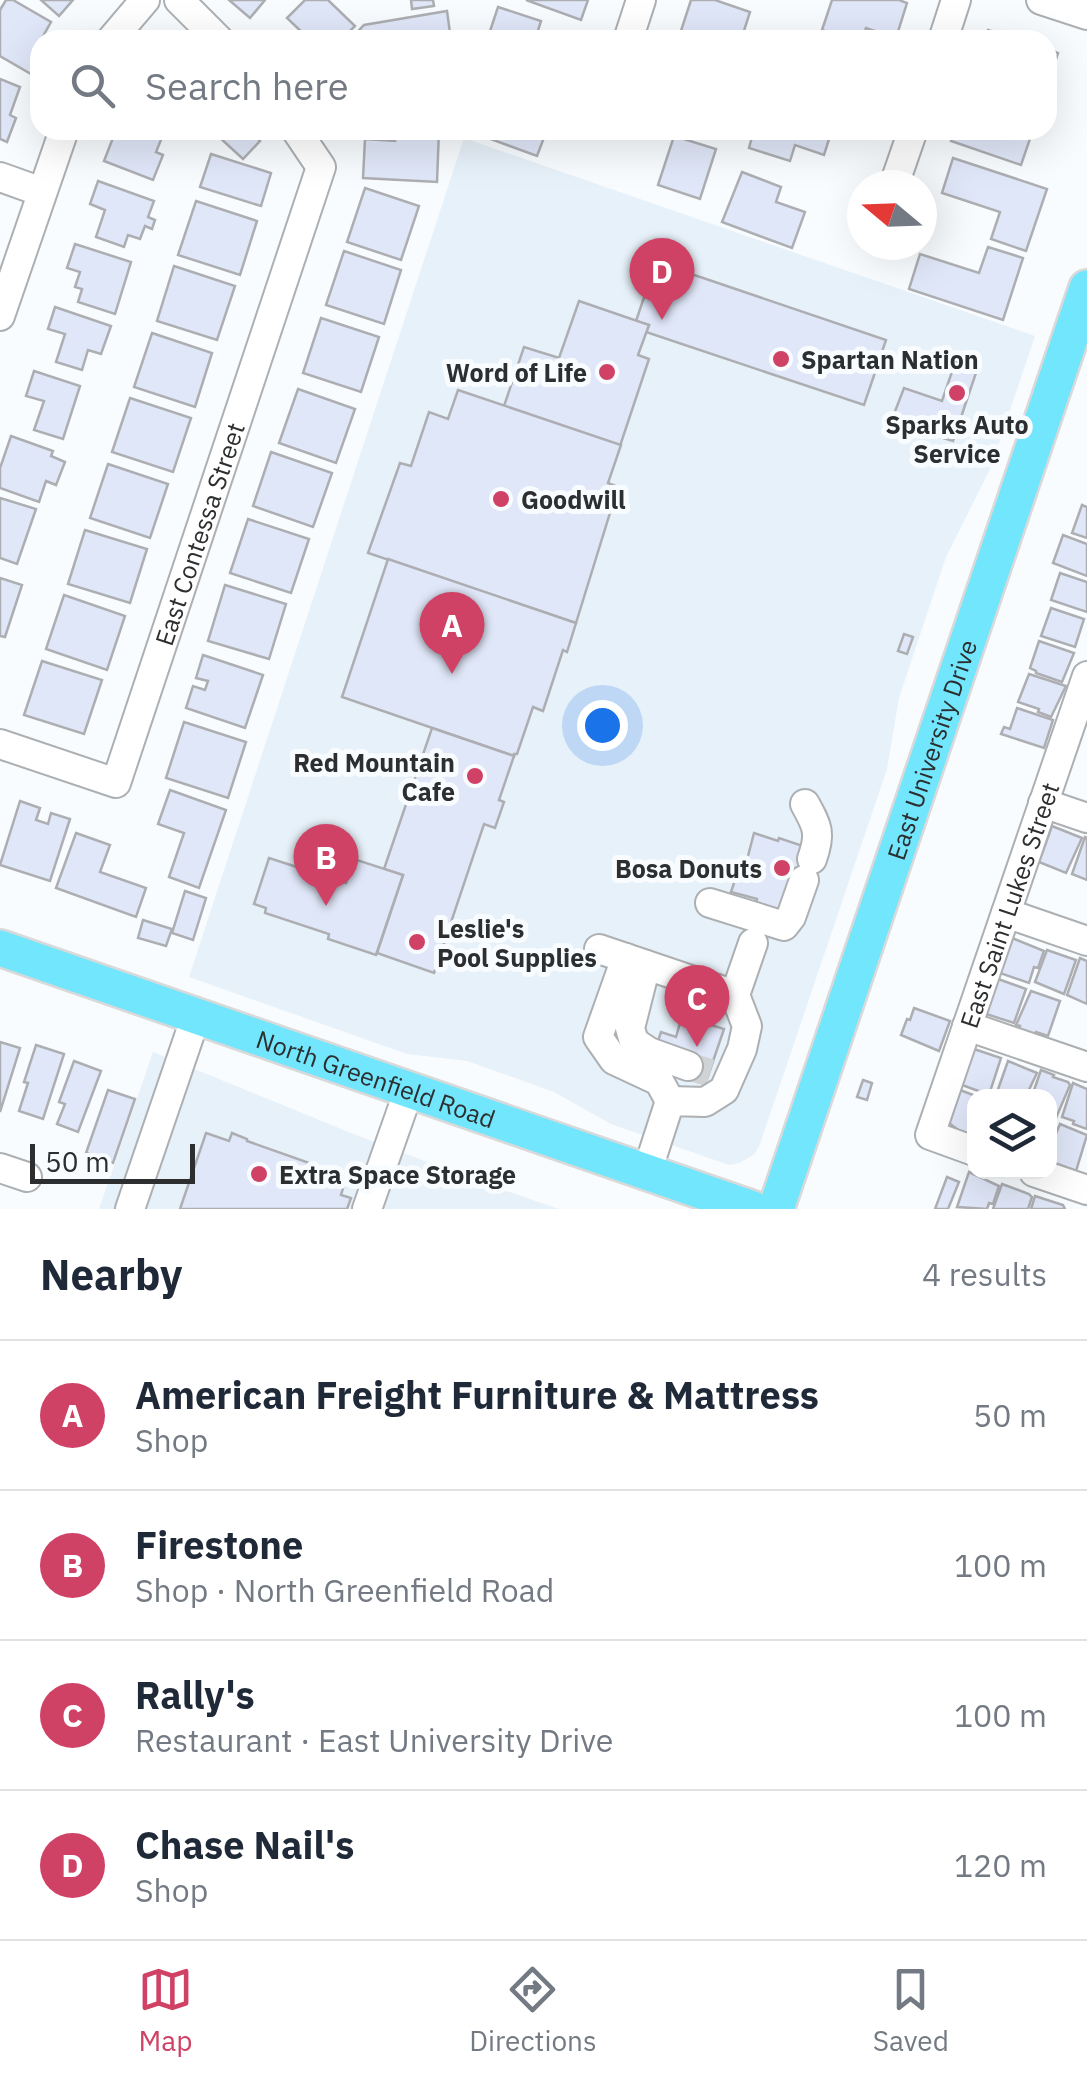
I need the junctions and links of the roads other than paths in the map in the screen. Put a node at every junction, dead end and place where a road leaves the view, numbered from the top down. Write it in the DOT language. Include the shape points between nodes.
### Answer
graph roads {
  1 [pos="145,0"];
  2 [pos="179,0"];
  3 [pos="641,0"];
  4 [pos="956,0"];
  5 [pos="1041,0"];
  6 [pos="1087,15"];
  7 [pos="120,30"];
  8 [pos="209,30"];
  9 [pos="631,30"];
  10 [pos="946,30"];
  11 [pos="60,140"];
  12 [pos="303,140"];
  13 [pos="909,140"];
  14 [pos="899,170"];
  15 [pos="0,177"];
  16 [pos="42,192"];
  17 [pos="1087,288"];
  18 [pos="0,316"];
  19 [pos="1085,688"];
  20 [pos="0,744"];
  21 [pos="1044,803"];
  22 [pos="805,804"];
  23 [pos="1087,818"];
  24 [pos="710,903"];
  25 [pos="1006,913"];
  26 [pos="1087,941"];
  27 [pos="753,944"];
  28 [pos="0,948"];
  29 [pos="598,949"];
  30 [pos="636,962"];
  31 [pos="735,996"];
  32 [pos="196,1016"];
  33 [pos="967,1026"];
  34 [pos="1087,1067"];
  35 [pos="709,1072"];
  36 [pos="409,1090"];
  37 [pos="670,1101"];
  38 [pos="967,1148"];
  39 [pos="646,1172"];
  40 [pos="1055,1179"];
  41 [pos="1087,1190"];
  42 [pos="130,1209"];
  43 [pos="367,1209"];
  44 [pos="753,1209"];
  45 [pos="776,1209"];
  1 -- 7 [label="street"];
  2 -- 8 [label="street"];
  3 -- 9 [label="street"];
  4 -- 10 [label="street"];
  5 -- 6 [label="street"];
  11 -- 16 [label="street"];
  12 -- 20 [label="street, East Contessa Street" via="322,166 116,784"];
  13 -- 14 [label="street"];
  15 -- 16 [label="street"];
  16 -- 18 [label="street"];
  17 -- 45 [label="main road, East University Drive"];
  19 -- 21 [label="street, East Saint Lukes Street"];
  21 -- 23 [label="street"];
  21 -- 25 [label="street, East Saint Lukes Street"];
  22 -- 24 [label="street" via="819,838 784,926"];
  25 -- 26 [label="street"];
  25 -- 33 [label="street, East Saint Lukes Street"];
  27 -- 31 [label="street"];
  28 -- 32 [label="main road, North Greenfield Road"];
  29 -- 30 [label="street"];
  30 -- 31 [label="street"];
  30 -- 35 [label="street" via="634,1042"];
  30 -- 37 [label="street" via="598,1037 614,1060 660,1080"];
  31 -- 35 [label="street" via="748,1026 742,1049"];
  32 -- 36 [label="main road, North Greenfield Road"];
  32 -- 42 [label="street"];
  33 -- 34 [label="street"];
  33 -- 38 [label="street, East Saint Lukes Street" via="930,1135"];
  35 -- 37 [label="street" via="724,1090 704,1102"];
  36 -- 39 [label="main road, North Greenfield Road"];
  36 -- 43 [label="street"];
  37 -- 39 [label="street"];
  39 -- 44 [label="main road, North Greenfield Road"];
  40 -- 41 [label="street"];
}
